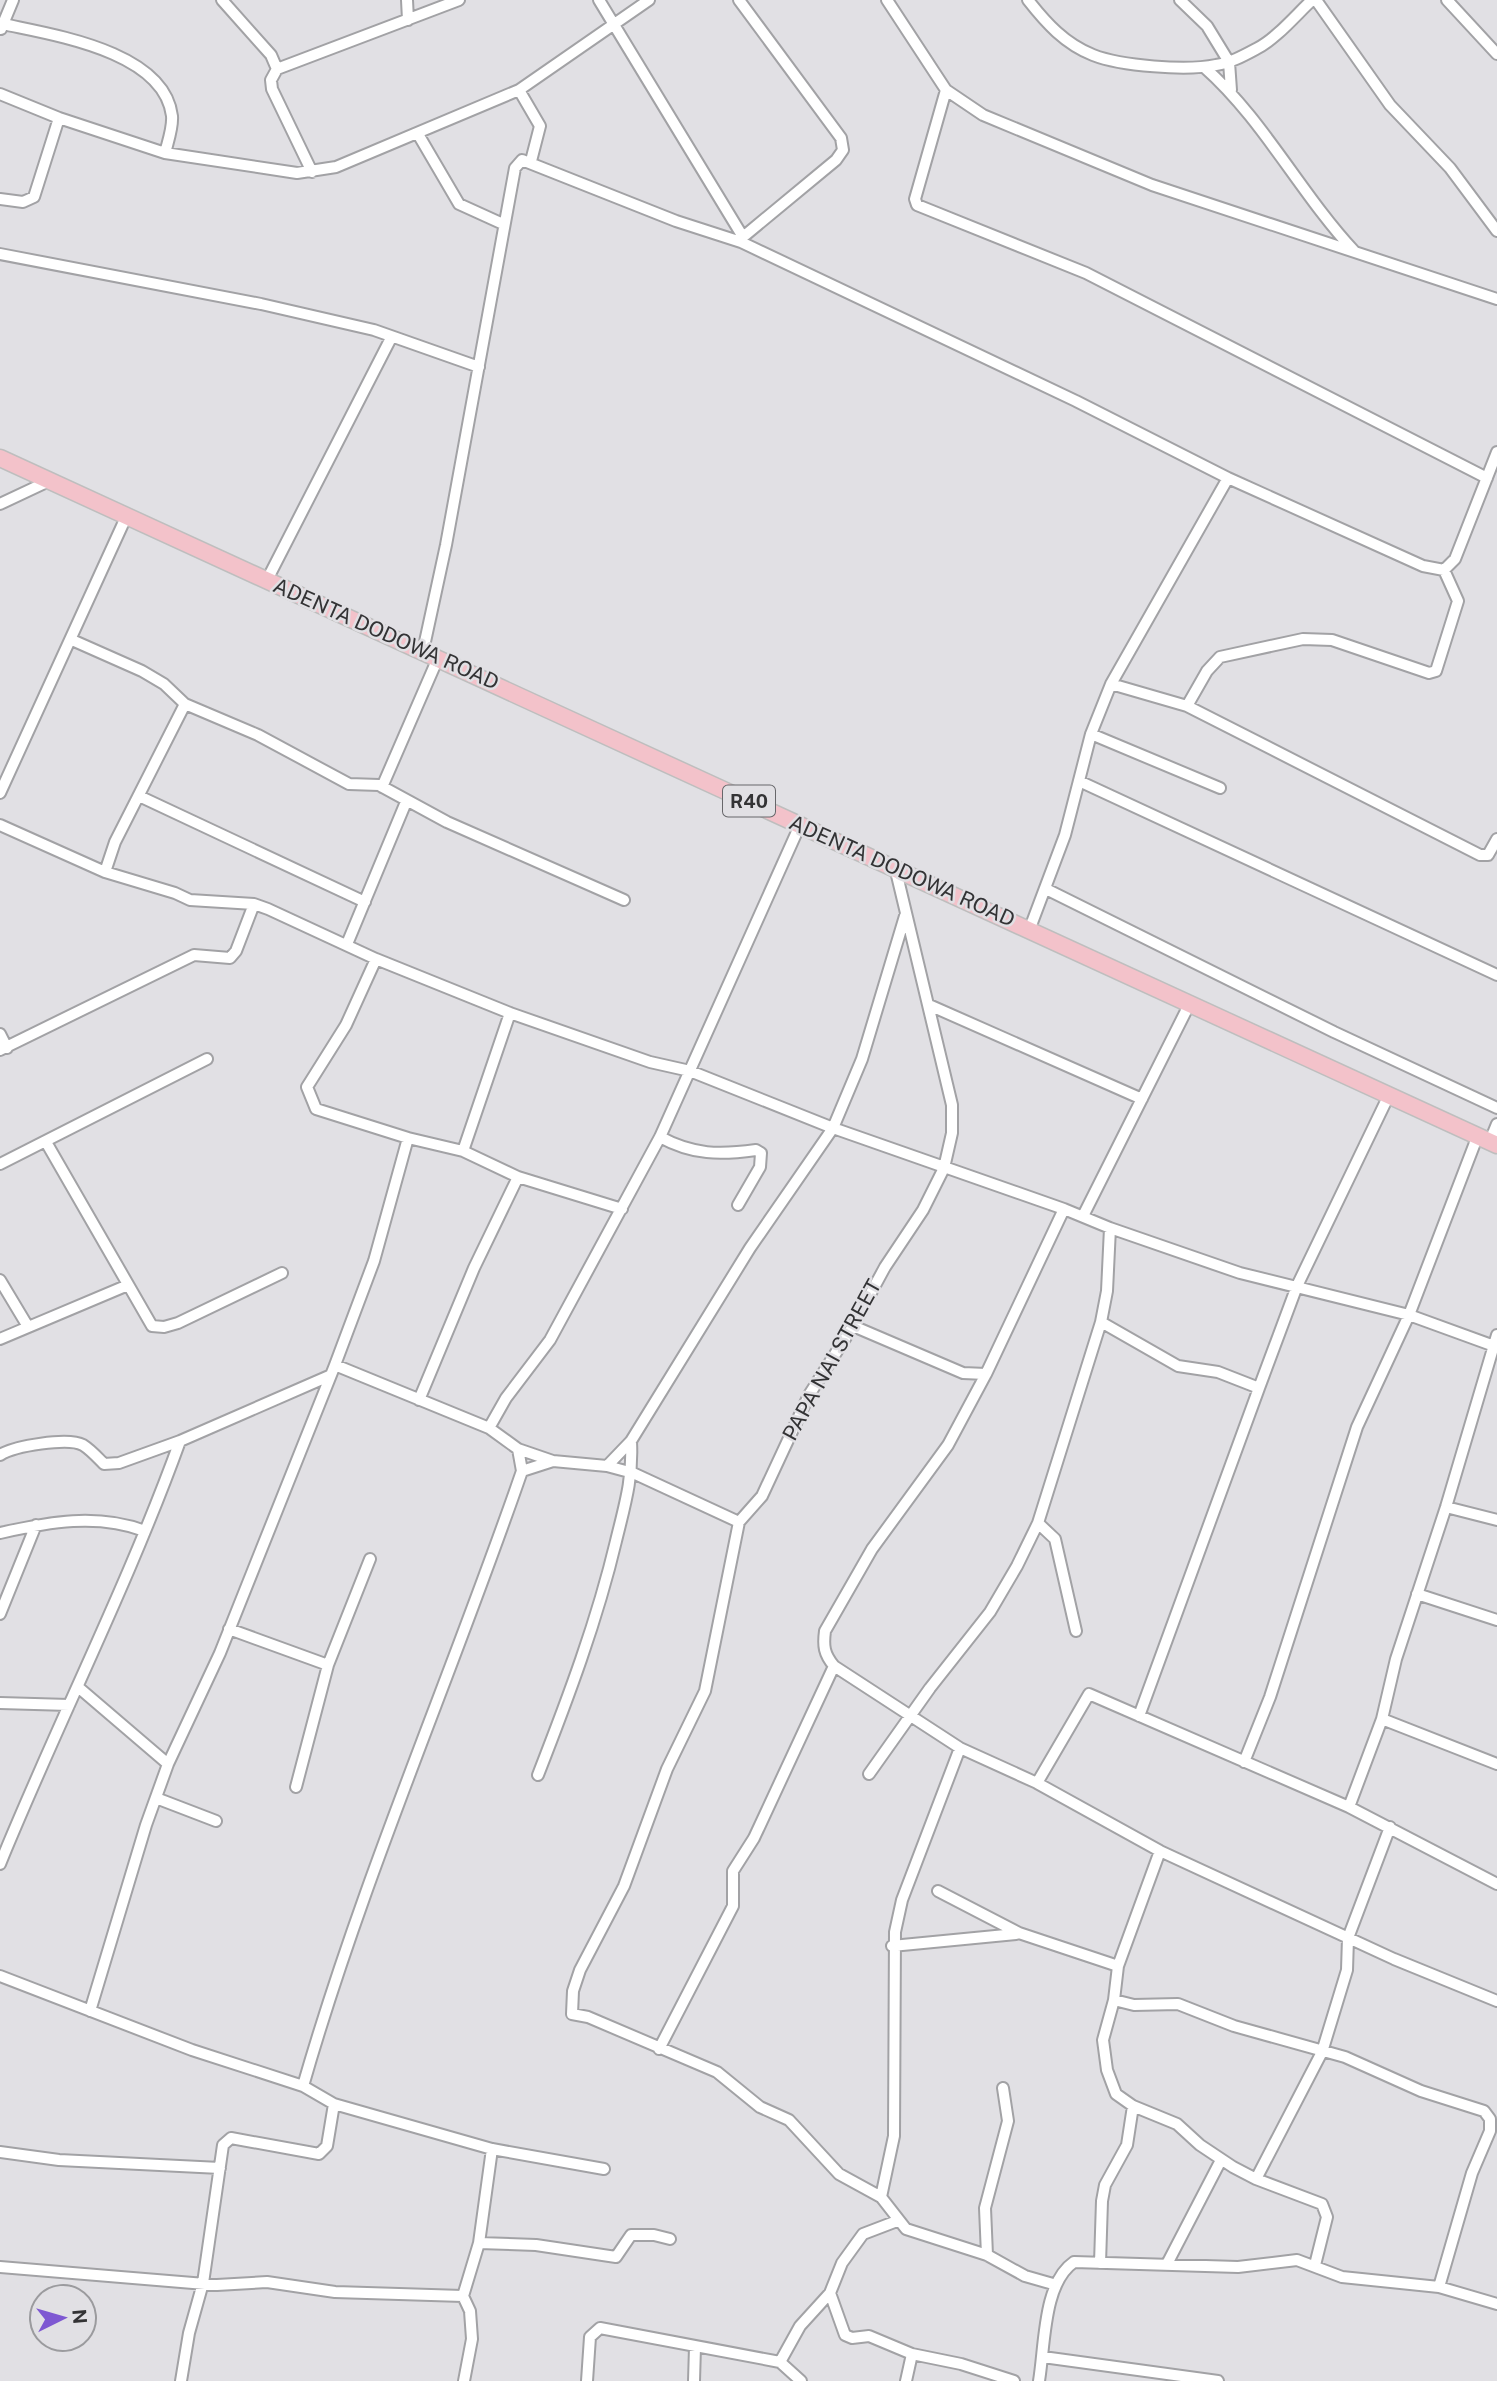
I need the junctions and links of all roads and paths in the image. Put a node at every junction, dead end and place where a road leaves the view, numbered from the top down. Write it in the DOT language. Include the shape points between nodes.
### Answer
graph roads {
  1 [pos="13,0"];
  2 [pos="222,0"];
  3 [pos="407,0"];
  4 [pos="459,0"];
  5 [pos="599,0"];
  6 [pos="649,0"];
  7 [pos="738,0"];
  8 [pos="887,0"];
  9 [pos="1028,0"];
  10 [pos="1180,0"];
  11 [pos="1314,0"];
  12 [pos="1447,0"];
  13 [pos="408,20"];
  14 [pos="612,24"];
  15 [pos="1,28"];
  16 [pos="1497,54"];
  17 [pos="1230,62"];
  18 [pos="1204,67"];
  19 [pos="277,69"];
  20 [pos="519,90"];
  21 [pos="946,90"];
  22 [pos="1231,90"];
  23 [pos="0,94"];
  24 [pos="60,118"];
  25 [pos="418,134"];
  26 [pos="165,153"];
  27 [pos="531,160"];
  28 [pos="312,172"];
  29 [pos="0,199"];
  30 [pos="1326,221"];
  31 [pos="503,224"];
  32 [pos="1497,231"];
  33 [pos="742,239"];
  34 [pos="1315,239"];
  35 [pos="1355,252"];
  36 [pos="0,254"];
  37 [pos="1497,299"];
  38 [pos="391,338"];
  39 [pos="479,367"];
  40 [pos="1497,453"];
  41 [pos="0,458"];
  42 [pos="1228,478"];
  43 [pos="1487,478"];
  44 [pos="51,480"];
  45 [pos="0,504"];
  46 [pos="127,515"];
  47 [pos="1444,570"];
  48 [pos="267,580"];
  49 [pos="72,640"];
  50 [pos="430,654"];
  51 [pos="1111,684"];
  52 [pos="185,704"];
  53 [pos="1187,706"];
  54 [pos="1091,734"];
  55 [pos="1079,781"];
  56 [pos="382,787"];
  57 [pos="1220,788"];
  58 [pos="0,793"];
  59 [pos="139,796"];
  60 [pos="406,802"];
  61 [pos="0,825"];
  62 [pos="800,825"];
  63 [pos="1497,839"];
  64 [pos="895,867"];
  65 [pos="105,872"];
  66 [pos="1046,889"];
  67 [pos="624,900"];
  68 [pos="365,902"];
  69 [pos="254,904"];
  70 [pos="906,913"];
  71 [pos="1030,929"];
  72 [pos="347,944"];
  73 [pos="376,959"];
  74 [pos="1497,975"];
  75 [pos="1190,1003"];
  76 [pos="929,1005"];
  77 [pos="510,1013"];
  78 [pos="0,1034"];
  79 [pos="3,1049"];
  80 [pos="207,1059"];
  81 [pos="690,1071"];
  82 [pos="1389,1095"];
  83 [pos="1142,1099"];
  84 [pos="1497,1108"];
  85 [pos="1497,1124"];
  86 [pos="833,1129"];
  87 [pos="660,1137"];
  88 [pos="408,1138"];
  89 [pos="1488,1140"];
  90 [pos="46,1142"];
  91 [pos="463,1151"];
  92 [pos="0,1164"];
  93 [pos="944,1168"];
  94 [pos="518,1177"];
  95 [pos="737,1205"];
  96 [pos="622,1209"];
  97 [pos="1064,1209"];
  98 [pos="1083,1216"];
  99 [pos="1110,1228"];
  100 [pos="282,1273"];
  101 [pos="0,1280"];
  102 [pos="128,1285"];
  103 [pos="1297,1286"];
  104 [pos="1409,1315"];
  105 [pos="1101,1322"];
  106 [pos="27,1325"];
  107 [pos="853,1326"];
  108 [pos="0,1339"];
  109 [pos="1496,1342"];
  110 [pos="335,1365"];
  111 [pos="963,1373"];
  112 [pos="986,1374"];
  113 [pos="329,1376"];
  114 [pos="1259,1388"];
  115 [pos="975,1393"];
  116 [pos="419,1400"];
  117 [pos="489,1428"];
  118 [pos="180,1441"];
  119 [pos="631,1441"];
  120 [pos="518,1449"];
  121 [pos="0,1455"];
  122 [pos="552,1461"];
  123 [pos="607,1466"];
  124 [pos="522,1471"];
  125 [pos="633,1473"];
  126 [pos="1447,1507"];
  127 [pos="1497,1520"];
  128 [pos="739,1522"];
  129 [pos="1038,1523"];
  130 [pos="36,1525"];
  131 [pos="145,1531"];
  132 [pos="0,1533"];
  133 [pos="370,1559"];
  134 [pos="1417,1594"];
  135 [pos="0,1614"];
  136 [pos="1497,1620"];
  137 [pos="229,1629"];
  138 [pos="1076,1630"];
  139 [pos="328,1665"];
  140 [pos="834,1666"];
  141 [pos="78,1687"];
  142 [pos="0,1703"];
  143 [pos="69,1705"];
  144 [pos="912,1715"];
  145 [pos="1139,1716"];
  146 [pos="1382,1719"];
  147 [pos="960,1748"];
  148 [pos="1244,1762"];
  149 [pos="169,1763"];
  150 [pos="1497,1764"];
  151 [pos="869,1774"];
  152 [pos="538,1775"];
  153 [pos="1037,1783"];
  154 [pos="296,1787"];
  155 [pos="156,1798"];
  156 [pos="1349,1807"];
  157 [pos="216,1821"];
  158 [pos="1390,1827"];
  159 [pos="1160,1851"];
  160 [pos="0,1864"];
  161 [pos="1497,1884"];
  162 [pos="938,1891"];
  163 [pos="1019,1933"];
  164 [pos="1348,1938"];
  165 [pos="892,1945"];
  166 [pos="1118,1966"];
  167 [pos="0,1976"];
  168 [pos="1114,2000"];
  169 [pos="1497,2001"];
  170 [pos="90,2011"];
  171 [pos="659,2049"];
  172 [pos="1322,2052"];
  173 [pos="303,2086"];
  174 [pos="1003,2088"];
  175 [pos="334,2105"];
  176 [pos="1133,2106"];
  177 [pos="1494,2128"];
  178 [pos="492,2149"];
  179 [pos="0,2152"];
  180 [pos="1221,2160"];
  181 [pos="220,2168"];
  182 [pos="604,2169"];
  183 [pos="1256,2179"];
  184 [pos="881,2197"];
  185 [pos="897,2221"];
  186 [pos="670,2239"];
  187 [pos="479,2243"];
  188 [pos="987,2255"];
  189 [pos="1100,2263"];
  190 [pos="1167,2264"];
  191 [pos="1315,2265"];
  192 [pos="0,2267"];
  193 [pos="203,2283"];
  194 [pos="1053,2284"];
  195 [pos="1439,2287"];
  196 [pos="830,2293"];
  197 [pos="463,2296"];
  198 [pos="1497,2304"];
  199 [pos="695,2347"];
  200 [pos="912,2354"];
  201 [pos="1043,2357"];
  202 [pos="780,2362"];
  203 [pos="1154,2376"];
  204 [pos="181,2381"];
  205 [pos="464,2381"];
  206 [pos="587,2381"];
  207 [pos="694,2381"];
  208 [pos="801,2381"];
  209 [pos="906,2381"];
  210 [pos="1014,2381"];
  211 [pos="1039,2381"];
  212 [pos="1218,2381"];
  1 -- 15 [label="street"];
  2 -- 19 [label="street" via="271,55"];
  3 -- 13 [label="street"];
  4 -- 13 [label="street"];
  5 -- 14 [label="street"];
  6 -- 14 [label="street"];
  7 -- 33 [label="street" via="841,138 843,150"];
  8 -- 21 [label="street"];
  9 -- 18 [label="street" via="1055,31 1093,55"];
  10 -- 17 [label="street" via="1207,26"];
  11 -- 17 [label="street" via="1259,48"];
  11 -- 32 [label="street" via="1390,105 1450,168"];
  12 -- 16 [label="street"];
  13 -- 19 [label="street"];
  14 -- 20 [label="street"];
  14 -- 33 [label="street"];
  15 -- 26 [label="street" via="65,37 145,71 172,112"];
  17 -- 18 [label="street"];
  17 -- 22 [label="street"];
  18 -- 22 [label="street"];
  19 -- 28 [label="street" via="272,89"];
  20 -- 25 [label="street"];
  20 -- 27 [label="street" via="540,126"];
  21 -- 34 [label="street" via="983,115 1152,185"];
  21 -- 43 [label="street" via="917,205 1086,273"];
  22 -- 30 [label="street"];
  23 -- 24 [label="street"];
  24 -- 26 [label="street"];
  24 -- 29 [label="street" via="34,197 23,202"];
  25 -- 28 [label="street"];
  25 -- 31 [label="street" via="459,204"];
  26 -- 28 [label="street"];
  27 -- 31 [label="street" via="522,160 515,168"];
  27 -- 33 [label="street" via="676,221"];
  30 -- 34 [label="street"];
  30 -- 35 [label="street"];
  31 -- 39 [label="street"];
  33 -- 42 [label="street"];
  34 -- 35 [label="street"];
  35 -- 37 [label="street"];
  36 -- 38 [label="street" via="261,304"];
  38 -- 39 [label="street"];
  38 -- 48 [label="street"];
  39 -- 50 [label="street"];
  40 -- 43 [label="street"];
  41 -- 44 [label="main road, ADENTA DODOWA ROAD / R40"];
  42 -- 47 [label="street" via="1423,566"];
  42 -- 51 [label="street"];
  43 -- 47 [label="street" via="1455,559"];
  44 -- 45 [label="street"];
  44 -- 46 [label="main road, ADENTA DODOWA ROAD / R40"];
  46 -- 48 [label="main road, ADENTA DODOWA ROAD / R40"];
  46 -- 49 [label="street"];
  47 -- 53 [label="street" via="1458,601 1436,671 1429,673 1332,640 1303,639 1220,657"];
  48 -- 50 [label="main road, ADENTA DODOWA ROAD / R40"];
  49 -- 52 [label="street" via="142,671"];
  49 -- 58 [label="street"];
  50 -- 56 [label="street"];
  50 -- 62 [label="main road, ADENTA DODOWA ROAD / R40"];
  51 -- 53 [label="street"];
  51 -- 54 [label="street"];
  52 -- 56 [label="street" via="258,735 349,784"];
  52 -- 59 [label="street"];
  53 -- 63 [label="street" via="1480,855 1488,855"];
  54 -- 55 [label="street"];
  54 -- 57 [label="street"];
  55 -- 66 [label="street"];
  55 -- 74 [label="street"];
  56 -- 60 [label="street"];
  59 -- 65 [label="street"];
  59 -- 68 [label="street"];
  60 -- 67 [label="street"];
  60 -- 68 [label="street"];
  61 -- 65 [label="street"];
  62 -- 64 [label="main road, ADENTA DODOWA ROAD / R40"];
  62 -- 81 [label="street"];
  64 -- 70 [label="street, PAPA NAI STREET"];
  64 -- 71 [label="main road, ADENTA DODOWA ROAD / R40"];
  65 -- 69 [label="street" via="198,902"];
  66 -- 71 [label="street"];
  66 -- 84 [label="street"];
  68 -- 72 [label="street"];
  69 -- 72 [label="street"];
  69 -- 79 [label="street" via="230,958 194,955"];
  70 -- 76 [label="street, PAPA NAI STREET"];
  70 -- 86 [label="street" via="862,1059"];
  71 -- 75 [label="main road, ADENTA DODOWA ROAD / R40"];
  72 -- 73 [label="street"];
  73 -- 77 [label="street"];
  73 -- 88 [label="street" via="345,1025 307,1087 308,1097 316,1109"];
  75 -- 82 [label="main road, ADENTA DODOWA ROAD / R40"];
  75 -- 83 [label="street"];
  76 -- 83 [label="street"];
  76 -- 93 [label="street, PAPA NAI STREET" via="952,1105 952,1133"];
  77 -- 81 [label="street" via="650,1062"];
  77 -- 91 [label="street"];
  78 -- 79 [label="street"];
  80 -- 90 [label="street"];
  81 -- 86 [label="street"];
  81 -- 87 [label="street"];
  82 -- 89 [label="main road, ADENTA DODOWA ROAD / R40"];
  82 -- 103 [label="street"];
  83 -- 98 [label="street"];
  85 -- 89 [label="street"];
  86 -- 93 [label="street"];
  86 -- 119 [label="street" via="750,1248"];
  87 -- 95 [label="street" via="704,1153 761,1153 760,1167"];
  87 -- 96 [label="street"];
  88 -- 91 [label="street"];
  88 -- 110 [label="street" via="374,1261"];
  89 -- 104 [label="street"];
  90 -- 92 [label="street"];
  90 -- 102 [label="street"];
  91 -- 94 [label="street"];
  93 -- 97 [label="street"];
  93 -- 107 [label="street, PAPA NAI STREET"];
  94 -- 96 [label="street"];
  94 -- 116 [label="street"];
  96 -- 117 [label="street" via="550,1340"];
  97 -- 98 [label="street"];
  97 -- 112 [label="street"];
  98 -- 99 [label="street"];
  99 -- 103 [label="street" via="1240,1272"];
  99 -- 105 [label="street"];
  100 -- 102 [label="street" via="164,1327 152,1326"];
  101 -- 106 [label="street"];
  102 -- 106 [label="street" via="37,1325"];
  103 -- 104 [label="street"];
  103 -- 114 [label="street"];
  104 -- 109 [label="street"];
  104 -- 148 [label="street" via="1357,1427 1270,1697"];
  105 -- 114 [label="street" via="1178,1366"];
  105 -- 129 [label="street"];
  106 -- 108 [label="street"];
  107 -- 111 [label="street"];
  107 -- 128 [label="street, PAPA NAI STREET" via="797,1416 762,1496"];
  109 -- 126 [label="street"];
  110 -- 113 [label="street"];
  110 -- 116 [label="street"];
  111 -- 112 [label="street"];
  111 -- 115 [label="street"];
  112 -- 115 [label="street"];
  113 -- 118 [label="street"];
  113 -- 137 [label="street"];
  114 -- 145 [label="street"];
  115 -- 140 [label="street" via="948,1445 872,1549 825,1631 824,1651"];
  116 -- 117 [label="street"];
  117 -- 120 [label="street"];
  118 -- 121 [label="street" via="111,1465 79,1444 46,1444"];
  118 -- 131 [label="street"];
  119 -- 123 [label="street"];
  119 -- 125 [label="street"];
  120 -- 122 [label="street"];
  120 -- 124 [label="street"];
  122 -- 123 [label="street"];
  122 -- 124 [label="street"];
  123 -- 125 [label="street"];
  124 -- 173 [label="street" via="363,1901"];
  125 -- 128 [label="street"];
  125 -- 152 [label="street" via="576,1677"];
  126 -- 127 [label="street"];
  126 -- 134 [label="street"];
  128 -- 171 [label="street, PAPA NAI STREET" via="705,1691 667,1769 638,1855 573,1991 572,2014"];
  129 -- 138 [label="street" via="1055,1539"];
  129 -- 144 [label="street" via="999,1598"];
  130 -- 131 [label="street" via="119,1521"];
  130 -- 132 [label="street"];
  130 -- 135 [label="street"];
  131 -- 141 [label="street"];
  133 -- 139 [label="street"];
  134 -- 136 [label="street"];
  134 -- 146 [label="street"];
  137 -- 139 [label="street"];
  137 -- 149 [label="street"];
  139 -- 154 [label="street"];
  140 -- 144 [label="street"];
  140 -- 171 [label="street" via="754,1838 733,1871 733,1906"];
  141 -- 143 [label="street"];
  141 -- 149 [label="street"];
  142 -- 143 [label="street"];
  143 -- 160 [label="street"];
  144 -- 147 [label="street"];
  144 -- 151 [label="street"];
  145 -- 148 [label="street"];
  145 -- 153 [label="street" via="1088,1694"];
  146 -- 150 [label="street"];
  146 -- 156 [label="street"];
  147 -- 153 [label="street"];
  147 -- 165 [label="street" via="902,1900"];
  148 -- 156 [label="street"];
  149 -- 155 [label="street"];
  153 -- 159 [label="street"];
  155 -- 157 [label="street"];
  155 -- 170 [label="street"];
  156 -- 158 [label="street"];
  158 -- 161 [label="street"];
  158 -- 164 [label="street"];
  159 -- 164 [label="street"];
  159 -- 166 [label="street"];
  162 -- 163 [label="street"];
  163 -- 165 [label="street"];
  163 -- 166 [label="street"];
  164 -- 169 [label="street"];
  164 -- 172 [label="street" via="1347,1970"];
  165 -- 184 [label="street" via="894,2136"];
  166 -- 168 [label="street"];
  167 -- 170 [label="street"];
  168 -- 172 [label="street" via="1134,2005 1178,2004"];
  168 -- 176 [label="street" via="1103,2040 1107,2070 1116,2094"];
  170 -- 173 [label="street"];
  171 -- 184 [label="street" via="717,2072 760,2107 789,2120 839,2174"];
  172 -- 177 [label="street" via="1483,2111"];
  172 -- 183 [label="street"];
  173 -- 175 [label="street"];
  174 -- 188 [label="street" via="1008,2121 985,2208"];
  175 -- 178 [label="street"];
  175 -- 181 [label="street" via="322,2152 231,2138 223,2145"];
  176 -- 180 [label="street" via="1177,2124"];
  176 -- 189 [label="street" via="1127,2145 1105,2185"];
  177 -- 195 [label="street" via="1472,2173"];
  178 -- 182 [label="street"];
  178 -- 187 [label="street"];
  179 -- 181 [label="street" via="59,2160"];
  180 -- 183 [label="street"];
  180 -- 190 [label="street"];
  181 -- 193 [label="street"];
  183 -- 191 [label="street" via="1313,2199 1326,2209"];
  184 -- 185 [label="street"];
  185 -- 188 [label="street" via="918,2234"];
  185 -- 196 [label="street" via="863,2234 842,2263"];
  186 -- 187 [label="street" via="631,2235 616,2257 536,2245"];
  187 -- 197 [label="street"];
  188 -- 194 [label="street" via="1025,2276"];
  189 -- 190 [label="street"];
  189 -- 194 [label="street" via="1074,2262"];
  190 -- 191 [label="street" via="1238,2267 1297,2260"];
  191 -- 195 [label="street" via="1342,2277"];
  192 -- 193 [label="street"];
  193 -- 197 [label="street" via="267,2282 335,2292"];
  193 -- 204 [label="street"];
  194 -- 201 [label="street"];
  195 -- 198 [label="street"];
  196 -- 200 [label="street" via="845,2334 869,2336"];
  196 -- 202 [label="street" via="800,2326"];
  197 -- 205 [label="street" via="470,2311 472,2339"];
  199 -- 202 [label="street"];
  199 -- 206 [label="street" via="600,2328 590,2337"];
  199 -- 207 [label="street"];
  200 -- 209 [label="street"];
  200 -- 210 [label="street"];
  201 -- 203 [label="street"];
  201 -- 211 [label="street"];
  202 -- 208 [label="street"];
  203 -- 212 [label="street"];
}
